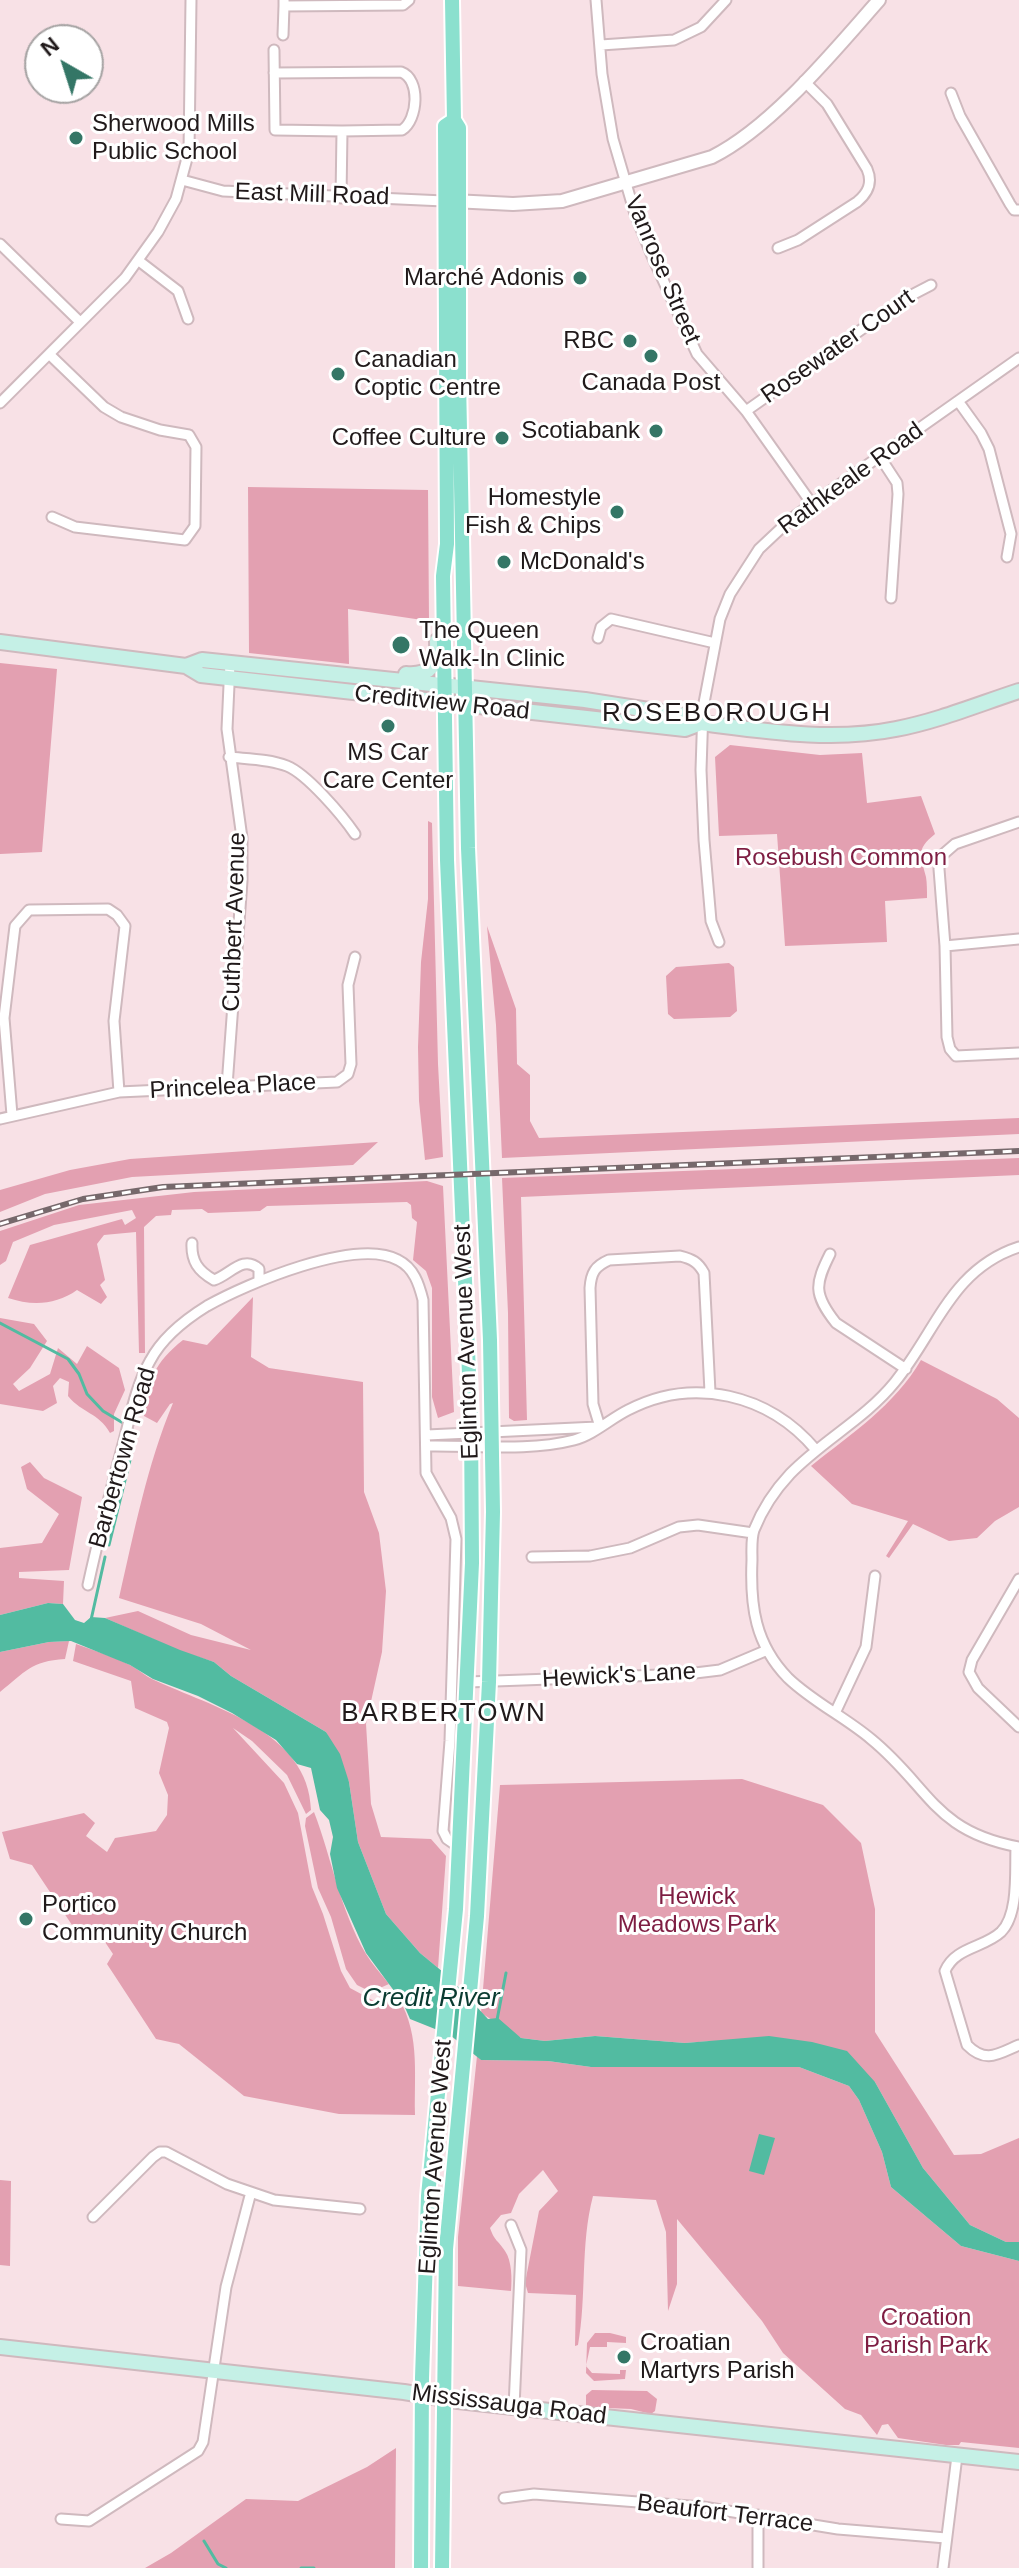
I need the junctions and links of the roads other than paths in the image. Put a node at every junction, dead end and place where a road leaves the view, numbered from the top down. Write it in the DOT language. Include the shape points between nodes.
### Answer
graph roads {
  1 [pos="191,0"];
  2 [pos="409,0"];
  3 [pos="452,0"];
  4 [pos="596,0"];
  5 [pos="726,0"];
  6 [pos="879,0"];
  7 [pos="284,3"];
  8 [pos="283,35"];
  9 [pos="601,45"];
  10 [pos="274,50"];
  11 [pos="274,73"];
  12 [pos="804,81"];
  13 [pos="951,93"];
  14 [pos="342,131"];
  15 [pos="182,180"];
  16 [pos="626,184"];
  17 [pos="341,198"];
  18 [pos="452,201"];
  19 [pos="1019,210"];
  20 [pos="0,244"];
  21 [pos="778,248"];
  22 [pos="139,261"];
  23 [pos="931,285"];
  24 [pos="188,319"];
  25 [pos="80,322"];
  26 [pos="49,354"];
  27 [pos="1019,358"];
  28 [pos="1,401"];
  29 [pos="958,401"];
  30 [pos="746,411"];
  31 [pos="880,457"];
  32 [pos="812,504"];
  33 [pos="52,517"];
  34 [pos="1007,557"];
  35 [pos="891,598"];
  36 [pos="444,615"];
  37 [pos="598,638"];
  38 [pos="0,642"];
  39 [pos="715,643"];
  40 [pos="229,670"];
  41 [pos="359,675"];
  42 [pos="445,685"];
  43 [pos="464,687"];
  44 [pos="1019,691"];
  45 [pos="445,704"];
  46 [pos="465,706"];
  47 [pos="701,723"];
  48 [pos="229,757"];
  49 [pos="1019,822"];
  50 [pos="355,834"];
  51 [pos="1019,939"];
  52 [pos="719,942"];
  53 [pos="945,946"];
  54 [pos="355,957"];
  55 [pos="1019,1053"];
  56 [pos="227,1086"];
  57 [pos="119,1092"];
  58 [pos="12,1115"];
  59 [pos="0,1119"];
  60 [pos="192,1243"];
  61 [pos="1019,1247"];
  62 [pos="830,1254"];
  63 [pos="259,1280"];
  64 [pos="906,1369"];
  65 [pos="710,1392"];
  66 [pos="600,1427"];
  67 [pos="427,1435"];
  68 [pos="492,1439"];
  69 [pos="471,1440"];
  70 [pos="427,1446"];
  71 [pos="816,1450"];
  72 [pos="753,1533"];
  73 [pos="532,1557"];
  74 [pos="875,1576"];
  75 [pos="1019,1579"];
  76 [pos="88,1585"];
  77 [pos="765,1651"];
  78 [pos="468,1682"];
  79 [pos="489,1682"];
  80 [pos="835,1713"];
  81 [pos="1019,1727"];
  82 [pos="1018,1847"];
  83 [pos="460,1848"];
  84 [pos="1019,2045"];
  85 [pos="251,2192"];
  86 [pos="360,2209"];
  87 [pos="93,2217"];
  88 [pos="511,2225"];
  89 [pos="0,2347"];
  90 [pos="216,2371"];
  91 [pos="422,2395"];
  92 [pos="443,2398"];
  93 [pos="514,2407"];
  94 [pos="957,2456"];
  95 [pos="1019,2462"];
  96 [pos="504,2498"];
  97 [pos="758,2515"];
  98 [pos="61,2519"];
  99 [pos="946,2538"];
  100 [pos="421,2568"];
  101 [pos="442,2568"];
  102 [pos="758,2568"];
  103 [pos="943,2568"];
  1 -- 15 [label="street" via="190,136"];
  2 -- 7 [label="street" via="403,5"];
  3 -- 18 [label="main road, Eglinton Avenue West" via="454,120 459,128"];
  4 -- 9 [label="street, Vanrose Street"];
  5 -- 9 [label="street" via="701,27 674,40"];
  6 -- 12 [label="street"];
  7 -- 8 [label="street"];
  9 -- 16 [label="street, Vanrose Street" via="613,139"];
  10 -- 11 [label="street"];
  11 -- 14 [label="street" via="275,130"];
  11 -- 14 [label="street" via="409,75 414,82 410,125 402,130"];
  12 -- 16 [label="street" via="732,147"];
  12 -- 21 [label="street" via="827,104 867,169 869,186 857,202"];
  13 -- 19 [label="street" via="1010,204"];
  14 -- 17 [label="street"];
  15 -- 17 [label="street, East Mill Road" via="223,191"];
  15 -- 22 [label="street"];
  16 -- 18 [label="street" via="553,202"];
  16 -- 30 [label="street, Vanrose Street" via="697,354"];
  17 -- 18 [label="street, East Mill Road"];
  18 -- 36 [label="main road, Eglinton Avenue West"];
  18 -- 43 [label="main road, Eglinton Avenue West"];
  20 -- 25 [label="street"];
  22 -- 24 [label="street" via="178,291"];
  22 -- 25 [label="street"];
  23 -- 30 [label="street, Rosewater Court"];
  25 -- 26 [label="street"];
  26 -- 28 [label="street"];
  26 -- 33 [label="street" via="104,407 142,425 189,435 196,447 195,526 185,540 75,527"];
  27 -- 29 [label="street, Rathkeale Road"];
  29 -- 31 [label="street, Rathkeale Road"];
  29 -- 34 [label="street" via="989,449 1011,534"];
  30 -- 32 [label="street, Vanrose Street"];
  31 -- 32 [label="street, Rathkeale Road"];
  31 -- 35 [label="street" via="898,494"];
  32 -- 39 [label="street, Rathkeale Road" via="759,549 747,566 730,594"];
  36 -- 41 [label="main road" via="437,620 438,659 426,671 374,670"];
  36 -- 42 [label="main road, Eglinton Avenue West"];
  37 -- 39 [label="street" via="611,619"];
  38 -- 40 [label="main road, Creditview Road" via="186,666 202,660"];
  39 -- 47 [label="street, Rathkeale Road"];
  40 -- 41 [label="main road, Creditview Road"];
  40 -- 45 [label="main road, Creditview Road"];
  40 -- 48 [label="street, Cuthbert Avenue"];
  41 -- 42 [label="main road, Creditview Road"];
  42 -- 43 [label="main road, Creditview Road"];
  42 -- 45 [label="main road, Eglinton Avenue West"];
  43 -- 46 [label="main road, Eglinton Avenue West"];
  43 -- 47 [label="main road, Creditview Road" via="615,704"];
  44 -- 47 [label="main road, Creditview Road" via="867,734 806,735"];
  45 -- 46 [label="main road, Creditview Road"];
  45 -- 69 [label="main road, Eglinton Avenue West"];
  46 -- 47 [label="main road, Creditview Road" via="685,729"];
  46 -- 68 [label="main road, Eglinton Avenue West"];
  47 -- 52 [label="street, Rathkeale Road" via="711,921"];
  48 -- 50 [label="street" via="296,771"];
  48 -- 56 [label="street, Cuthbert Avenue" via="242,838 242,881"];
  49 -- 53 [label="street" via="955,844 940,857"];
  51 -- 53 [label="street"];
  53 -- 55 [label="street" via="950,1049 956,1056"];
  54 -- 56 [label="street, Princelea Place" via="348,985 348,1074 337,1082"];
  56 -- 57 [label="street, Princelea Place"];
  57 -- 58 [label="street, Princelea Place"];
  57 -- 58 [label="street" via="114,1021 125,926 108,909 29,910 15,926 4,1018"];
  58 -- 59 [label="street, Princelea Place"];
  60 -- 63 [label="street" via="196,1266 214,1280 248,1262 259,1269"];
  61 -- 64 [label="street" via="984,1263 965,1279"];
  62 -- 64 [label="street" via="818,1279 827,1312"];
  63 -- 67 [label="street, Barbertown Road" via="369,1253 400,1260 410,1269 423,1300"];
  63 -- 76 [label="street, Barbertown Road" via="175,1329 150,1360 134,1401"];
  64 -- 71 [label="street" via="870,1409"];
  65 -- 66 [label="street" via="651,1402"];
  65 -- 66 [label="street" via="704,1273 698,1264 680,1256 609,1260 591,1274 590,1288 593,1404"];
  65 -- 71 [label="street" via="757,1404"];
  66 -- 68 [label="street"];
  66 -- 68 [label="street" via="560,1443"];
  67 -- 69 [label="street"];
  67 -- 70 [label="street, Barbertown Road"];
  68 -- 69 [label="street"];
  68 -- 79 [label="main road, Eglinton Avenue West"];
  69 -- 70 [label="street"];
  69 -- 78 [label="main road, Eglinton Avenue West"];
  70 -- 83 [label="street, Barbertown Road" via="426,1473 451,1518 456,1539 443,1831"];
  71 -- 72 [label="street" via="771,1499"];
  72 -- 73 [label="street" via="679,1527 630,1548 590,1556"];
  72 -- 77 [label="street" via="750,1591"];
  74 -- 80 [label="street" via="866,1647"];
  75 -- 81 [label="street" via="969,1672 978,1688"];
  77 -- 79 [label="street, Hewick's Lane" via="720,1670 687,1674"];
  77 -- 80 [label="street" via="795,1684"];
  78 -- 79 [label="street, Hewick's Lane"];
  78 -- 83 [label="main road, Eglinton Avenue West"];
  79 -- 92 [label="main road, Eglinton Avenue West" via="477,1916 446,2249"];
  80 -- 82 [label="street" via="884,1750 926,1799 960,1828"];
  82 -- 84 [label="street" via="1013,1908 1001,1932 958,1954 945,1971 967,2045 976,2054 994,2056"];
  83 -- 91 [label="main road, Eglinton Avenue West" via="428,2196"];
  85 -- 86 [label="street" via="274,2200"];
  85 -- 87 [label="street" via="160,2152"];
  85 -- 90 [label="street" via="226,2287"];
  88 -- 93 [label="street" via="521,2250"];
  89 -- 90 [label="main road, Mississauga Road"];
  90 -- 91 [label="main road, Mississauga Road"];
  90 -- 98 [label="street" via="206,2434 198,2451 89,2521"];
  91 -- 92 [label="main road, Mississauga Road"];
  91 -- 100 [label="main road, Eglinton Avenue West"];
  92 -- 93 [label="main road, Mississauga Road"];
  92 -- 101 [label="main road, Eglinton Avenue West"];
  93 -- 94 [label="main road, Mississauga Road"];
  94 -- 95 [label="main road, Mississauga Road"];
  94 -- 99 [label="street"];
  96 -- 97 [label="street, Beaufort Terrace" via="534,2494"];
  97 -- 99 [label="street, Beaufort Terrace" via="838,2529"];
  97 -- 102 [label="street"];
  99 -- 103 [label="street"];
}
